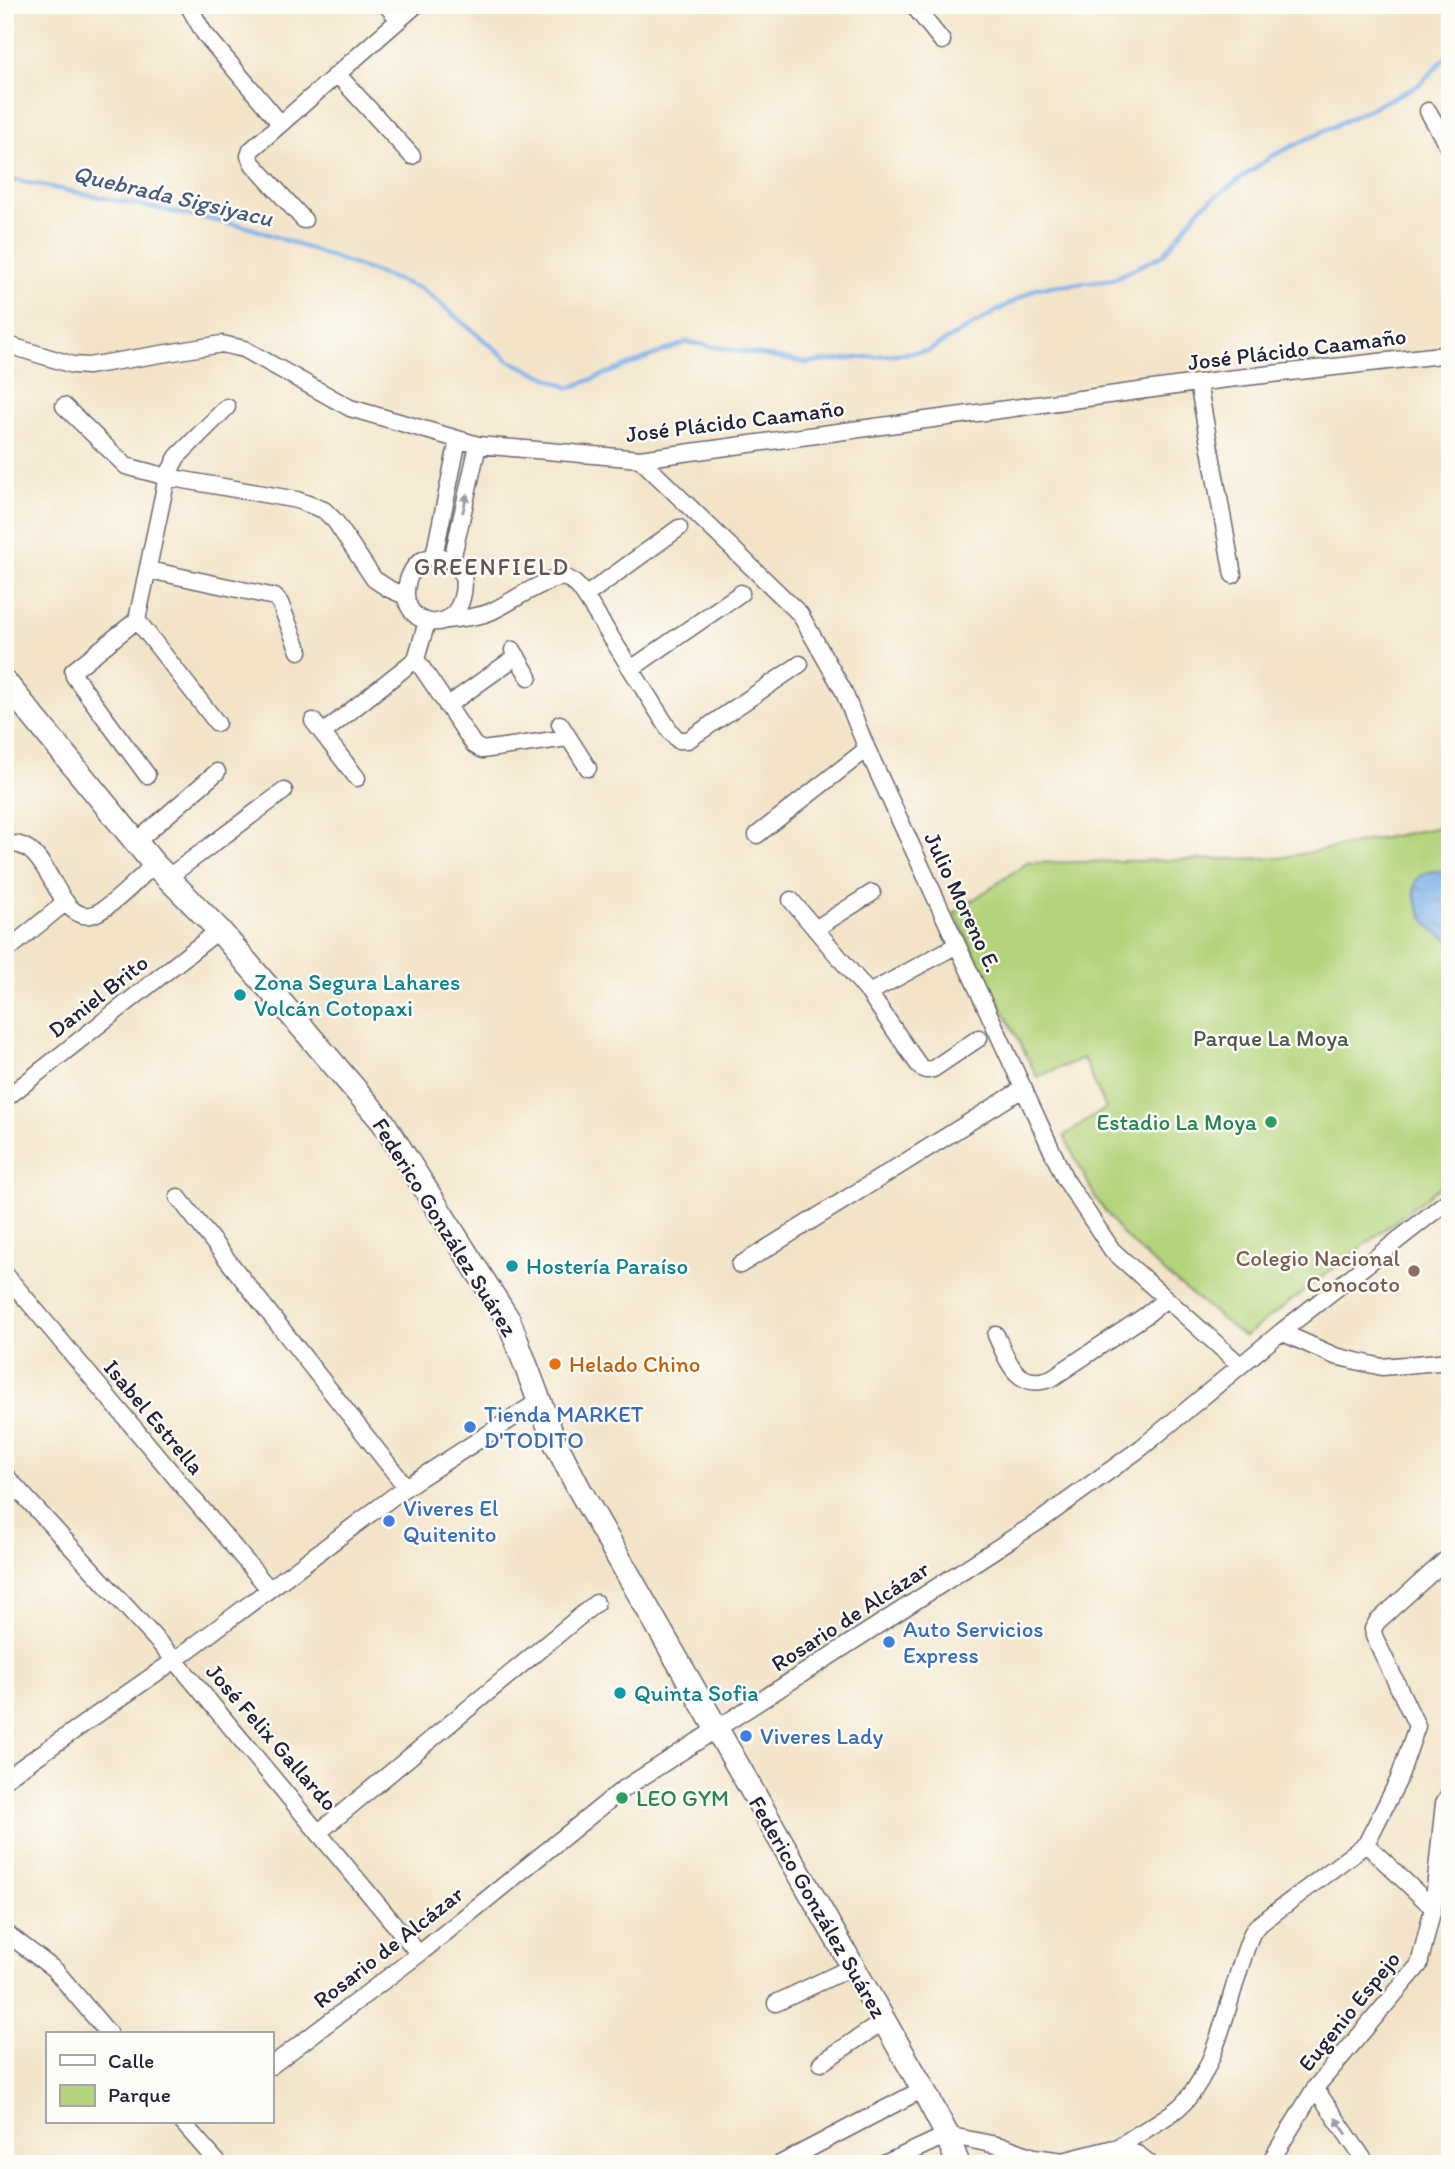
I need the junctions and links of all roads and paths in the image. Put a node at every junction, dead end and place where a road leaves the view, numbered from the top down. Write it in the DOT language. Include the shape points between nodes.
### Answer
graph roads {
  1 [pos="188,5"];
  2 [pos="386,5"];
  3 [pos="416,5"];
  4 [pos="913,5"];
  5 [pos="400,19"];
  6 [pos="942,41"];
  7 [pos="337,74"];
  8 [pos="1428,111"];
  9 [pos="280,123"];
  10 [pos="1450,150"];
  11 [pos="412,156"];
  12 [pos="304,219"];
  13 [pos="5,344"];
  14 [pos="1450,354"];
  15 [pos="1198,383"];
  16 [pos="64,406"];
  17 [pos="227,407"];
  18 [pos="458,440"];
  19 [pos="478,445"];
  20 [pos="640,459"];
  21 [pos="167,477"];
  22 [pos="679,528"];
  23 [pos="434,556"];
  24 [pos="452,560"];
  25 [pos="149,570"];
  26 [pos="1233,575"];
  27 [pos="741,593"];
  28 [pos="405,596"];
  29 [pos="585,596"];
  30 [pos="462,601"];
  31 [pos="480,616"];
  32 [pos="137,620"];
  33 [pos="446,620"];
  34 [pos="427,622"];
  35 [pos="299,651"];
  36 [pos="416,659"];
  37 [pos="800,664"];
  38 [pos="631,669"];
  39 [pos="529,677"];
  40 [pos="5,682"];
  41 [pos="447,706"];
  42 [pos="217,723"];
  43 [pos="867,750"];
  44 [pos="588,768"];
  45 [pos="217,772"];
  46 [pos="147,775"];
  47 [pos="357,778"];
  48 [pos="284,791"];
  49 [pos="757,835"];
  50 [pos="136,842"];
  51 [pos="5,845"];
  52 [pos="160,871"];
  53 [pos="872,892"];
  54 [pos="791,901"];
  55 [pos="66,902"];
  56 [pos="219,929"];
  57 [pos="815,929"];
  58 [pos="957,945"];
  59 [pos="5,952"];
  60 [pos="869,993"];
  61 [pos="979,1038"];
  62 [pos="1024,1088"];
  63 [pos="5,1099"];
  64 [pos="178,1197"];
  65 [pos="1450,1199"];
  66 [pos="740,1265"];
  67 [pos="5,1274"];
  68 [pos="1166,1298"];
  69 [pos="1281,1332"];
  70 [pos="996,1335"];
  71 [pos="1450,1361"];
  72 [pos="1240,1365"];
  73 [pos="539,1401"];
  74 [pos="5,1475"];
  75 [pos="405,1487"];
  76 [pos="1450,1556"];
  77 [pos="269,1589"];
  78 [pos="596,1603"];
  79 [pos="175,1660"];
  80 [pos="717,1730"];
  81 [pos="5,1779"];
  82 [pos="1450,1793"];
  83 [pos="319,1832"];
  84 [pos="1366,1844"];
  85 [pos="1433,1908"];
  86 [pos="5,1932"];
  87 [pos="419,1954"];
  88 [pos="852,1967"];
  89 [pos="776,2003"];
  90 [pos="884,2021"];
  91 [pos="107,2032"];
  92 [pos="821,2063"];
  93 [pos="273,2064"];
  94 [pos="1315,2088"];
  95 [pos="923,2089"];
  96 [pos="189,2124"];
  97 [pos="947,2135"];
  98 [pos="1118,2147"];
  99 [pos="219,2164"];
  100 [pos="780,2164"];
  101 [pos="884,2164"];
  102 [pos="957,2164"];
  103 [pos="1150,2164"];
  104 [pos="1269,2164"];
  105 [pos="1367,2164"];
  1 -- 9 [label="street" via="204,33"];
  2 -- 5 [label="street"];
  3 -- 5 [label="street"];
  4 -- 6 [label="street"];
  5 -- 7 [label="street"];
  7 -- 9 [label="street"];
  7 -- 11 [label="street"];
  8 -- 10 [label="street"];
  9 -- 12 [label="street" via="249,156"];
  13 -- 18 [label="street, José Plácido Caamaño" via="88,366 222,344 244,349 350,408"];
  14 -- 15 [label="street, José Plácido Caamaño"];
  15 -- 20 [label="street, José Plácido Caamaño"];
  15 -- 26 [label="street"];
  16 -- 21 [label="street" via="126,466"];
  17 -- 21 [label="street" via="177,457"];
  18 -- 19 [label="street, José Plácido Caamaño"];
  18 -- 23 [label="street"];
  19 -- 20 [label="street, José Plácido Caamaño"];
  24 -- 19 [label="street, one-way"];
  20 -- 43 [label="street, Julio Moreno E." via="800,614 843,690"];
  21 -- 25 [label="street"];
  21 -- 28 [label="street" via="297,500 324,510 374,579"];
  22 -- 29 [label="street"];
  23 -- 24 [label="street"];
  23 -- 28 [label="street" via="412,569"];
  24 -- 30 [label="street" via="465,582"];
  25 -- 32 [label="street"];
  25 -- 35 [label="street" via="275,597"];
  27 -- 38 [label="street"];
  28 -- 34 [label="street" via="412,612"];
  29 -- 31 [label="street" via="577,584 554,579"];
  29 -- 38 [label="street"];
  30 -- 31 [label="street"];
  30 -- 33 [label="street"];
  31 -- 33 [label="street"];
  32 -- 42 [label="street"];
  32 -- 46 [label="street" via="73,671"];
  33 -- 34 [label="street"];
  34 -- 36 [label="street"];
  36 -- 41 [label="street"];
  36 -- 47 [label="street" via="318,727"];
  37 -- 38 [label="street" via="688,740 678,740 670,731"];
  39 -- 41 [label="street" via="515,653"];
  40 -- 50 [label="street, Federico González Suárez"];
  41 -- 44 [label="street" via="482,751 564,731"];
  43 -- 49 [label="street"];
  43 -- 58 [label="street, Julio Moreno E."];
  45 -- 50 [label="street"];
  48 -- 52 [label="street"];
  50 -- 52 [label="street, Federico González Suárez"];
  51 -- 55 [label="street" via="24,845"];
  52 -- 55 [label="street" via="137,881 95,914 76,913"];
  52 -- 56 [label="street, Federico González Suárez"];
  53 -- 57 [label="street"];
  54 -- 57 [label="street"];
  55 -- 59 [label="street"];
  56 -- 63 [label="street, Daniel Brito"];
  56 -- 73 [label="street, Federico González Suárez" via="383,1122 509,1321"];
  57 -- 60 [label="street"];
  58 -- 60 [label="street"];
  58 -- 62 [label="street, Julio Moreno E."];
  60 -- 61 [label="street" via="926,1070"];
  62 -- 66 [label="street"];
  62 -- 68 [label="street, Julio Moreno E." via="1065,1179 1112,1250"];
  64 -- 75 [label="street"];
  65 -- 69 [label="street, Rosario de Alcázar"];
  67 -- 77 [label="street, Isabel Estrella"];
  68 -- 70 [label="street" via="1039,1383 1026,1381 1017,1373"];
  68 -- 72 [label="street, Julio Moreno E."];
  69 -- 71 [label="street" via="1335,1356 1382,1367"];
  69 -- 72 [label="street, Rosario de Alcázar"];
  72 -- 80 [label="street, Rosario de Alcázar" via="1141,1448 1044,1518"];
  73 -- 75 [label="street"];
  73 -- 80 [label="street, Federico González Suárez" via="578,1487"];
  74 -- 79 [label="street, José Felix Gallardo"];
  75 -- 77 [label="street"];
  76 -- 84 [label="street" via="1373,1629 1417,1726 1398,1781"];
  77 -- 79 [label="street"];
  78 -- 83 [label="street, José Felix Gallardo"];
  79 -- 81 [label="street"];
  79 -- 83 [label="street, José Felix Gallardo"];
  80 -- 87 [label="street, Rosario de Alcázar" via="622,1790"];
  80 -- 88 [label="street, Federico González Suárez"];
  82 -- 85 [label="street, Eugenio Espejo" via="1444,1803"];
  83 -- 87 [label="street"];
  84 -- 85 [label="street"];
  84 -- 98 [label="street" via="1257,1926 1207,2070 1177,2108"];
  85 -- 94 [label="street, Eugenio Espejo" via="1419,1965"];
  86 -- 91 [label="street" via="55,1970"];
  87 -- 93 [label="street, Rosario de Alcázar"];
  88 -- 89 [label="street"];
  88 -- 90 [label="street, Federico González Suárez"];
  90 -- 92 [label="street"];
  90 -- 95 [label="street, Federico González Suárez"];
  94 -- 104 [label="street, Eugenio Espejo"];
  105 -- 94 [label="street, one-way"];
  95 -- 97 [label="street, Federico González Suárez"];
  95 -- 100 [label="street"];
  96 -- 99 [label="street"];
  97 -- 98 [label="street" via="1063,2161"];
  97 -- 101 [label="street"];
  97 -- 102 [label="street, Federico González Suárez"];
  98 -- 103 [label="street"];
}
